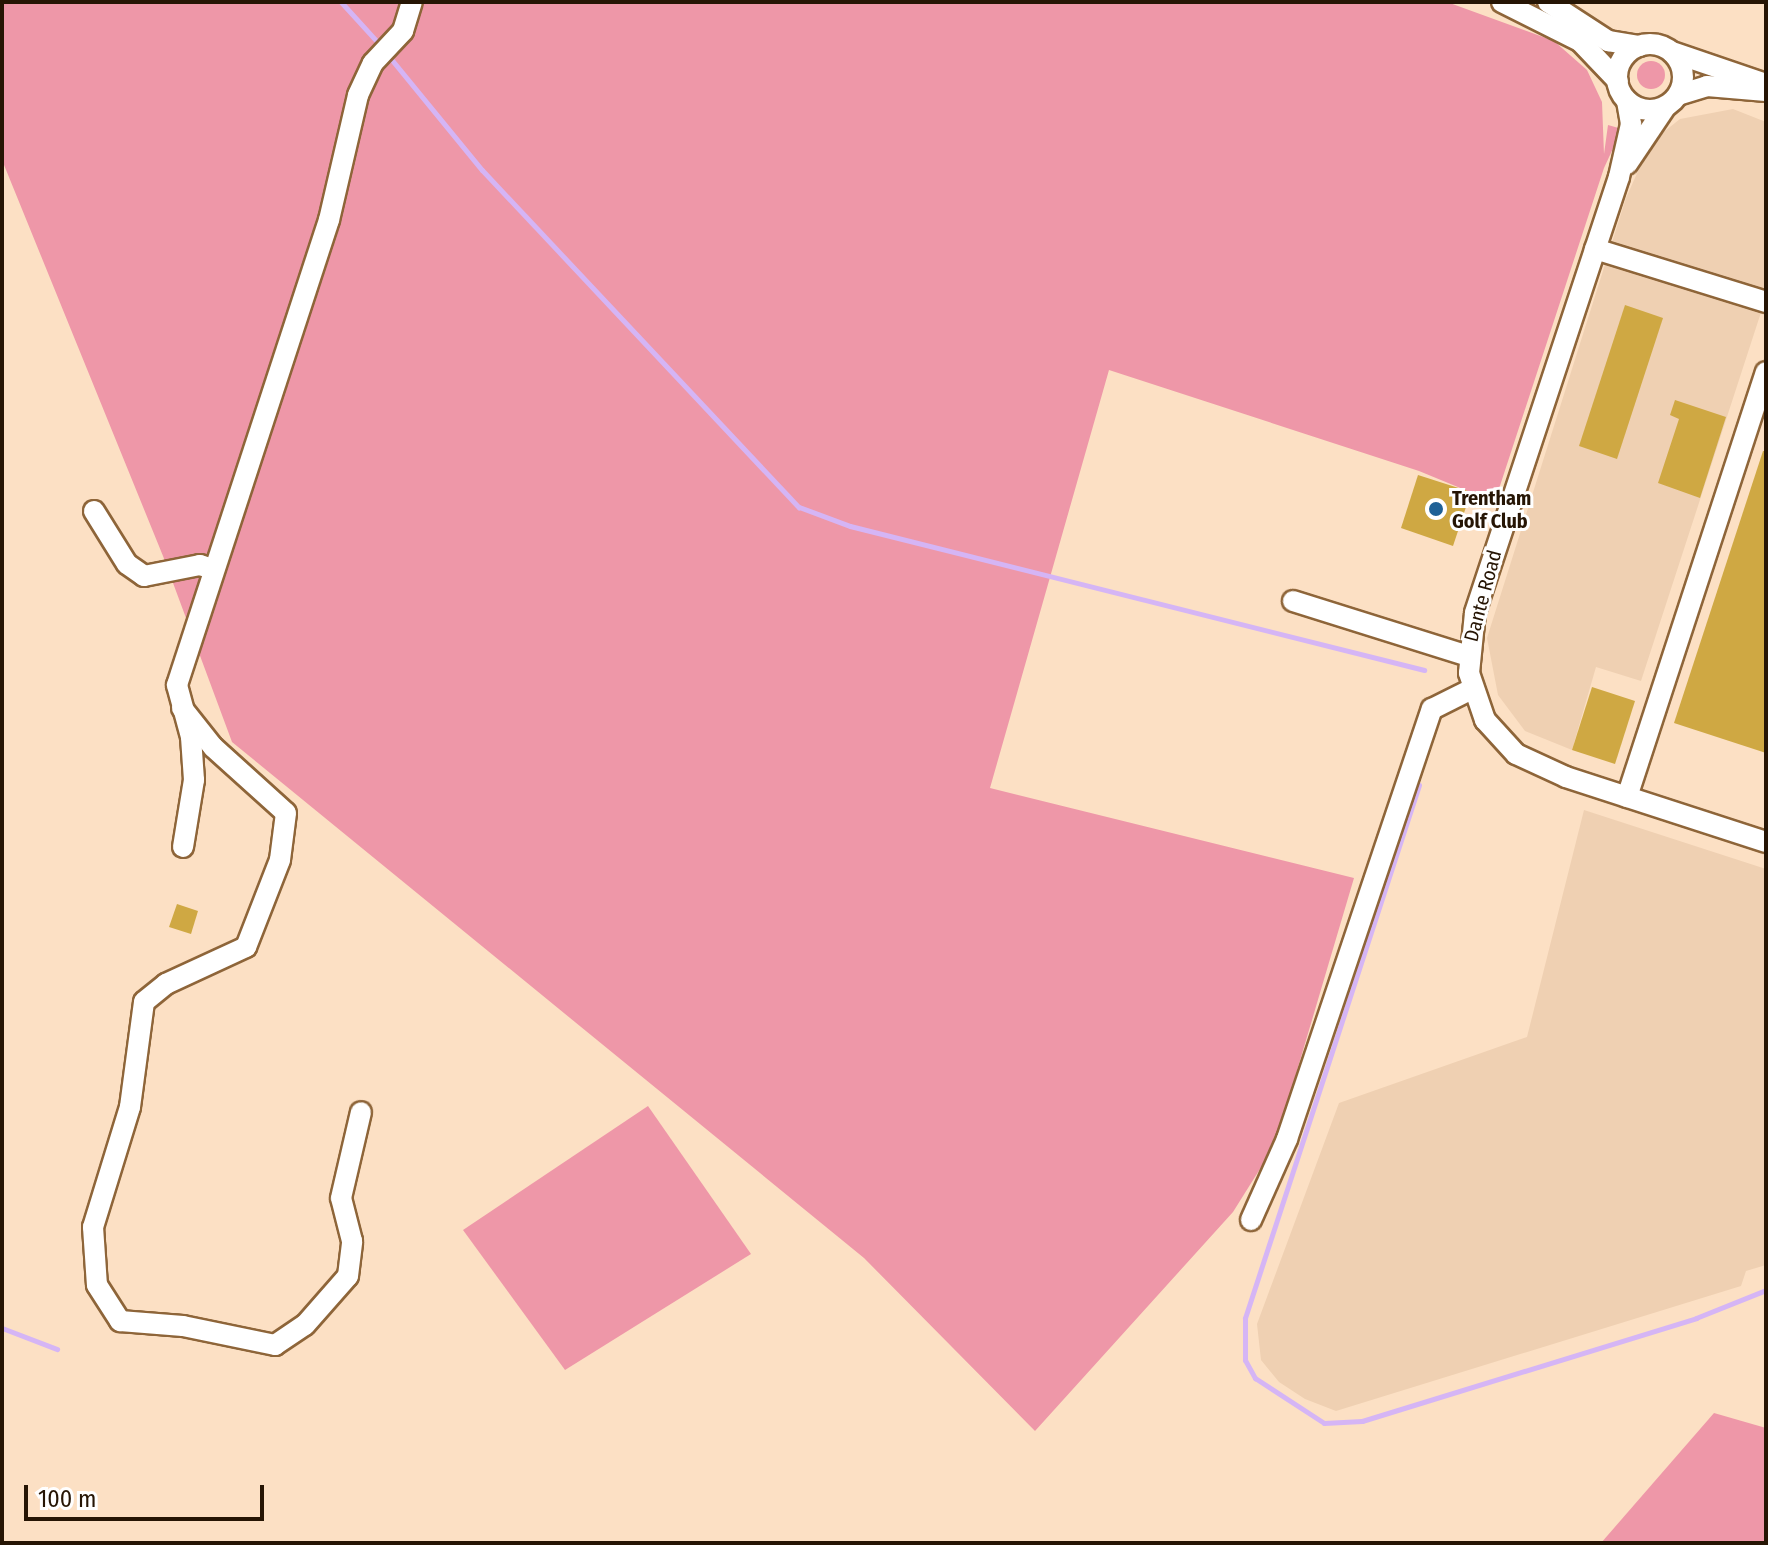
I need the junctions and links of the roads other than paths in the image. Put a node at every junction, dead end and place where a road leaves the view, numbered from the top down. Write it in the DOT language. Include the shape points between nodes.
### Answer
graph roads {
  1 [pos="412,2"];
  2 [pos="1502,2"];
  3 [pos="1548,2"];
  4 [pos="1640,46"];
  5 [pos="1672,52"];
  6 [pos="1618,81"];
  7 [pos="1766,84"];
  8 [pos="1766,91"];
  9 [pos="1672,100"];
  10 [pos="1627,101"];
  11 [pos="1619,177"];
  12 [pos="1595,249"];
  13 [pos="1766,302"];
  14 [pos="1766,372"];
  15 [pos="94,511"];
  16 [pos="212,569"];
  17 [pos="1293,601"];
  18 [pos="1468,656"];
  19 [pos="1472,689"];
  20 [pos="182,708"];
  21 [pos="1627,797"];
  22 [pos="1766,842"];
  23 [pos="183,847"];
  24 [pos="361,1112"];
  25 [pos="1251,1220"];
  1 -- 16 [label="street" via="395,41 377,58 358,95 329,220"];
  2 -- 6 [label="street" via="1573,36"];
  3 -- 4 [label="street" via="1608,41"];
  4 -- 5 [label="street"];
  4 -- 6 [label="street" via="1623,59"];
  5 -- 7 [label="street"];
  5 -- 9 [label="street" via="1683,71"];
  6 -- 10 [label="street"];
  8 -- 9 [label="street" via="1707,86"];
  9 -- 10 [label="street" via="1647,110"];
  9 -- 11 [label="street"];
  10 -- 11 [label="street" via="1631,124"];
  11 -- 12 [label="street, Dante Road"];
  12 -- 13 [label="street"];
  12 -- 18 [label="street, Dante Road" via="1475,613"];
  14 -- 21 [label="street"];
  15 -- 16 [label="street" via="127,564 144,576 200,565"];
  16 -- 20 [label="street" via="177,685"];
  17 -- 18 [label="street"];
  18 -- 19 [label="street, Dante Road"];
  19 -- 21 [label="street, Dante Road" via="1485,720 1516,754"];
  19 -- 25 [label="street" via="1432,709 1287,1139"];
  20 -- 23 [label="street" via="194,780"];
  20 -- 24 [label="street" via="213,747 286,813 280,860 246,947 166,984 144,1002 130,1107 93,1227 97,1285 120,1321 183,1326 275,1345 305,1325 348,1276 352,1241 341,1198"];
  21 -- 22 [label="street, Dante Road"];
}
